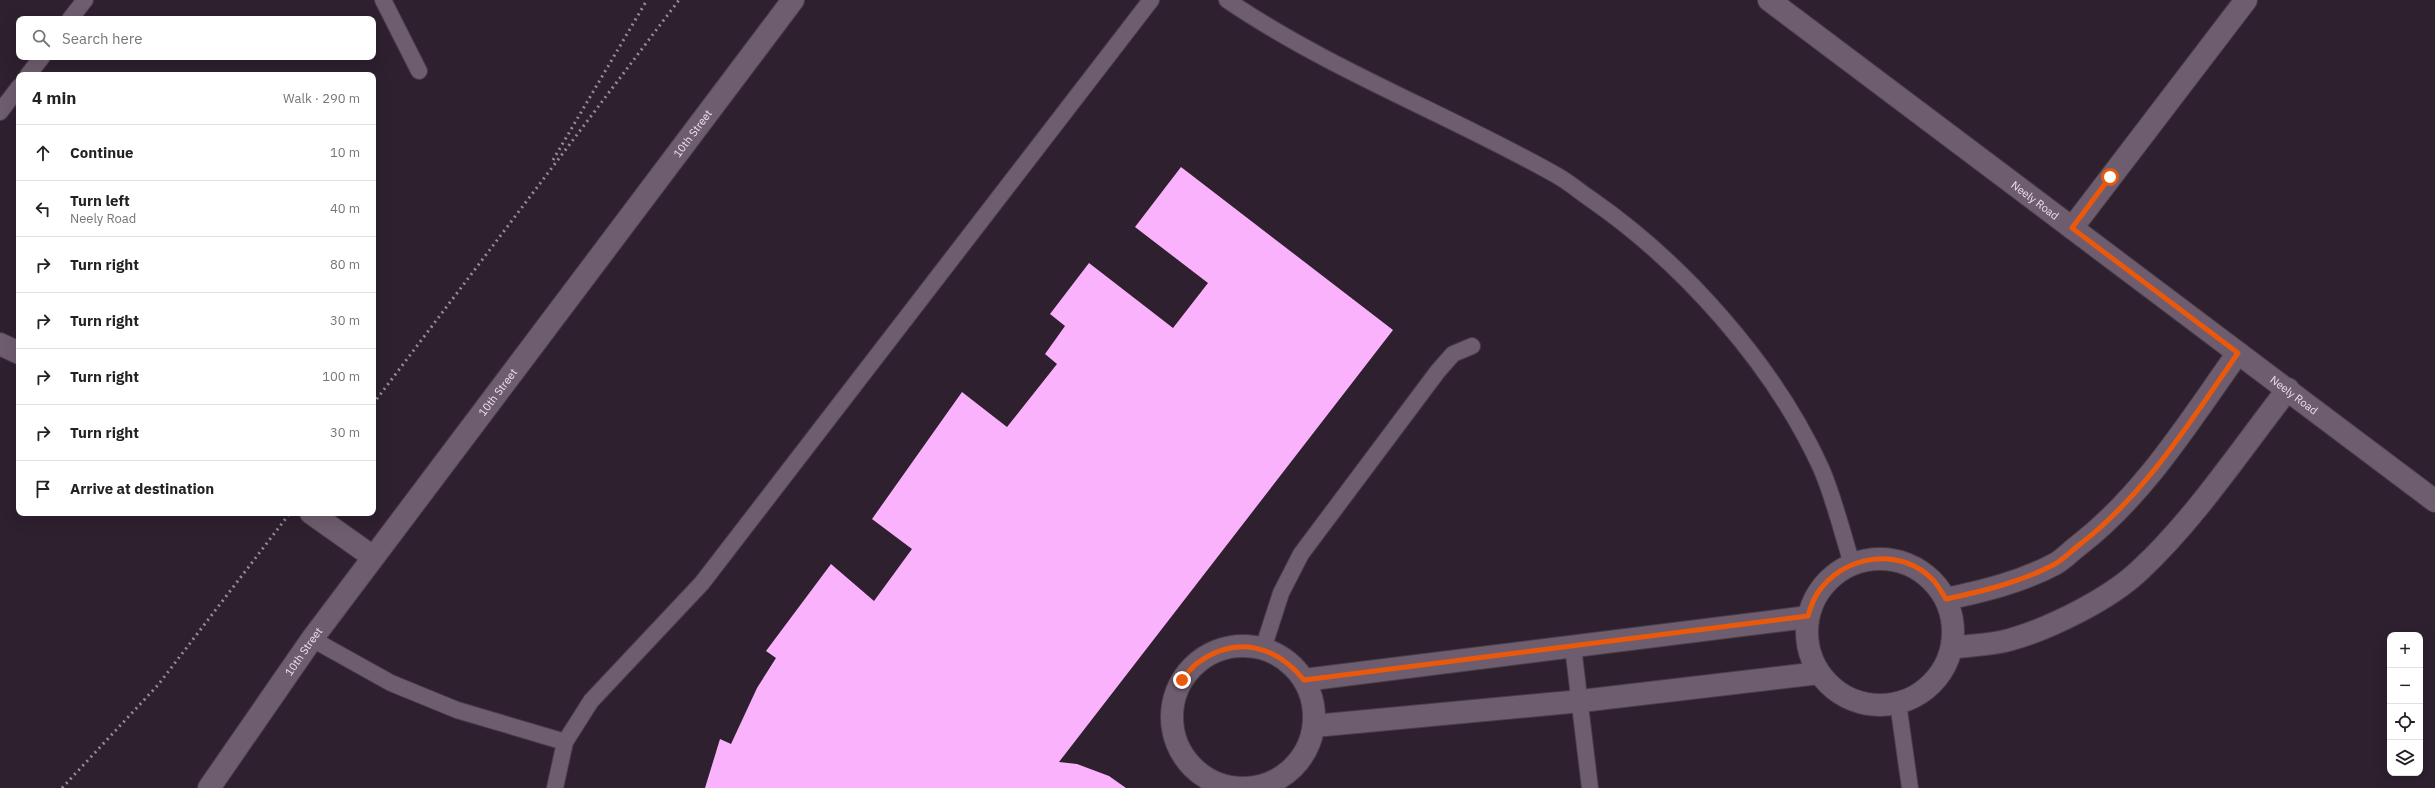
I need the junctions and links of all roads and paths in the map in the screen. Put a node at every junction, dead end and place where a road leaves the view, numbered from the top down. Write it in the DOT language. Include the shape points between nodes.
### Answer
graph roads {
  1 [pos="85,0"];
  2 [pos="383,0"];
  3 [pos="793,0"];
  4 [pos="1151,0"];
  5 [pos="1227,0"];
  6 [pos="1769,0"];
  7 [pos="2246,0"];
  8 [pos="72,16"];
  9 [pos="40,60"];
  10 [pos="419,71"];
  11 [pos="30,72"];
  12 [pos="16,91"];
  13 [pos="0,112"];
  14 [pos="2072,228"];
  15 [pos="0,344"];
  16 [pos="1472,346"];
  17 [pos="16,352"];
  18 [pos="2238,353"];
  19 [pos="2288,389"];
  20 [pos="2435,501"];
  21 [pos="315,516"];
  22 [pos="373,557"];
  23 [pos="1852,564"];
  24 [pos="1946,599"];
  25 [pos="1808,616"];
  26 [pos="312,638"];
  27 [pos="1573,646"];
  28 [pos="1952,648"];
  29 [pos="1263,649"];
  30 [pos="1819,673"];
  31 [pos="1304,680"];
  32 [pos="1581,701"];
  33 [pos="1898,703"];
  34 [pos="1314,726"];
  35 [pos="565,742"];
  36 [pos="208,788"];
  37 [pos="555,788"];
  38 [pos="1590,788"];
  39 [pos="1910,788"];
  1 -- 8 [label="lane"];
  2 -- 10 [label="lane"];
  3 -- 22 [label="street, 10th Street"];
  4 -- 35 [label="lane" via="702,583 591,701"];
  5 -- 23 [label="lane" via="1360,76 1558,176 1625,223 1689,281 1738,337 1786,404 1821,468"];
  6 -- 14 [label="street, Neely Road"];
  7 -- 14 [label="street"];
  9 -- 11 [label="lane"];
  12 -- 13 [label="lane"];
  14 -- 18 [label="street, Neely Road"];
  15 -- 17 [label="street"];
  16 -- 29 [label="lane" via="1453,354 1438,371 1301,554 1281,593"];
  18 -- 19 [label="street, Neely Road"];
  18 -- 24 [label="street" via="2161,460 2123,506 2090,537 2056,563 2020,580"];
  19 -- 20 [label="street, Neely Road"];
  19 -- 28 [label="street" via="2175,534 2139,572 2059,621 2009,640"];
  21 -- 22 [label="street"];
  22 -- 26 [label="street, 10th Street"];
  23 -- 24 [label="street" via="1873,558 1895,560 1909,565 1934,581"];
  23 -- 25 [label="street" via="1831,576 1816,594"];
  24 -- 28 [label="street" via="1952,615"];
  25 -- 27 [label="street"];
  25 -- 30 [label="street" via="1806,637 1810,656"];
  26 -- 35 [label="lane" via="391,683 450,707"];
  26 -- 36 [label="street, 10th Street"];
  27 -- 31 [label="street"];
  27 -- 32 [label="lane"];
  28 -- 33 [label="street" via="1945,667 1933,683 1917,695"];
  29 -- 31 [label="street" via="1279,656"];
  29 -- 34 [label="street" via="1240,646 1217,651 1198,662 1182,680 1174,701 1172,724 1178,746 1190,766 1208,780 1230,788 1253,788 1275,781 1294,767 1307,749"];
  30 -- 32 [label="street"];
  30 -- 33 [label="street" via="1831,687 1846,697 1880,706"];
  31 -- 34 [label="street" via="1313,705"];
  32 -- 34 [label="street"];
  32 -- 38 [label="lane"];
  33 -- 39 [label="lane"];
  35 -- 37 [label="lane"];
}
